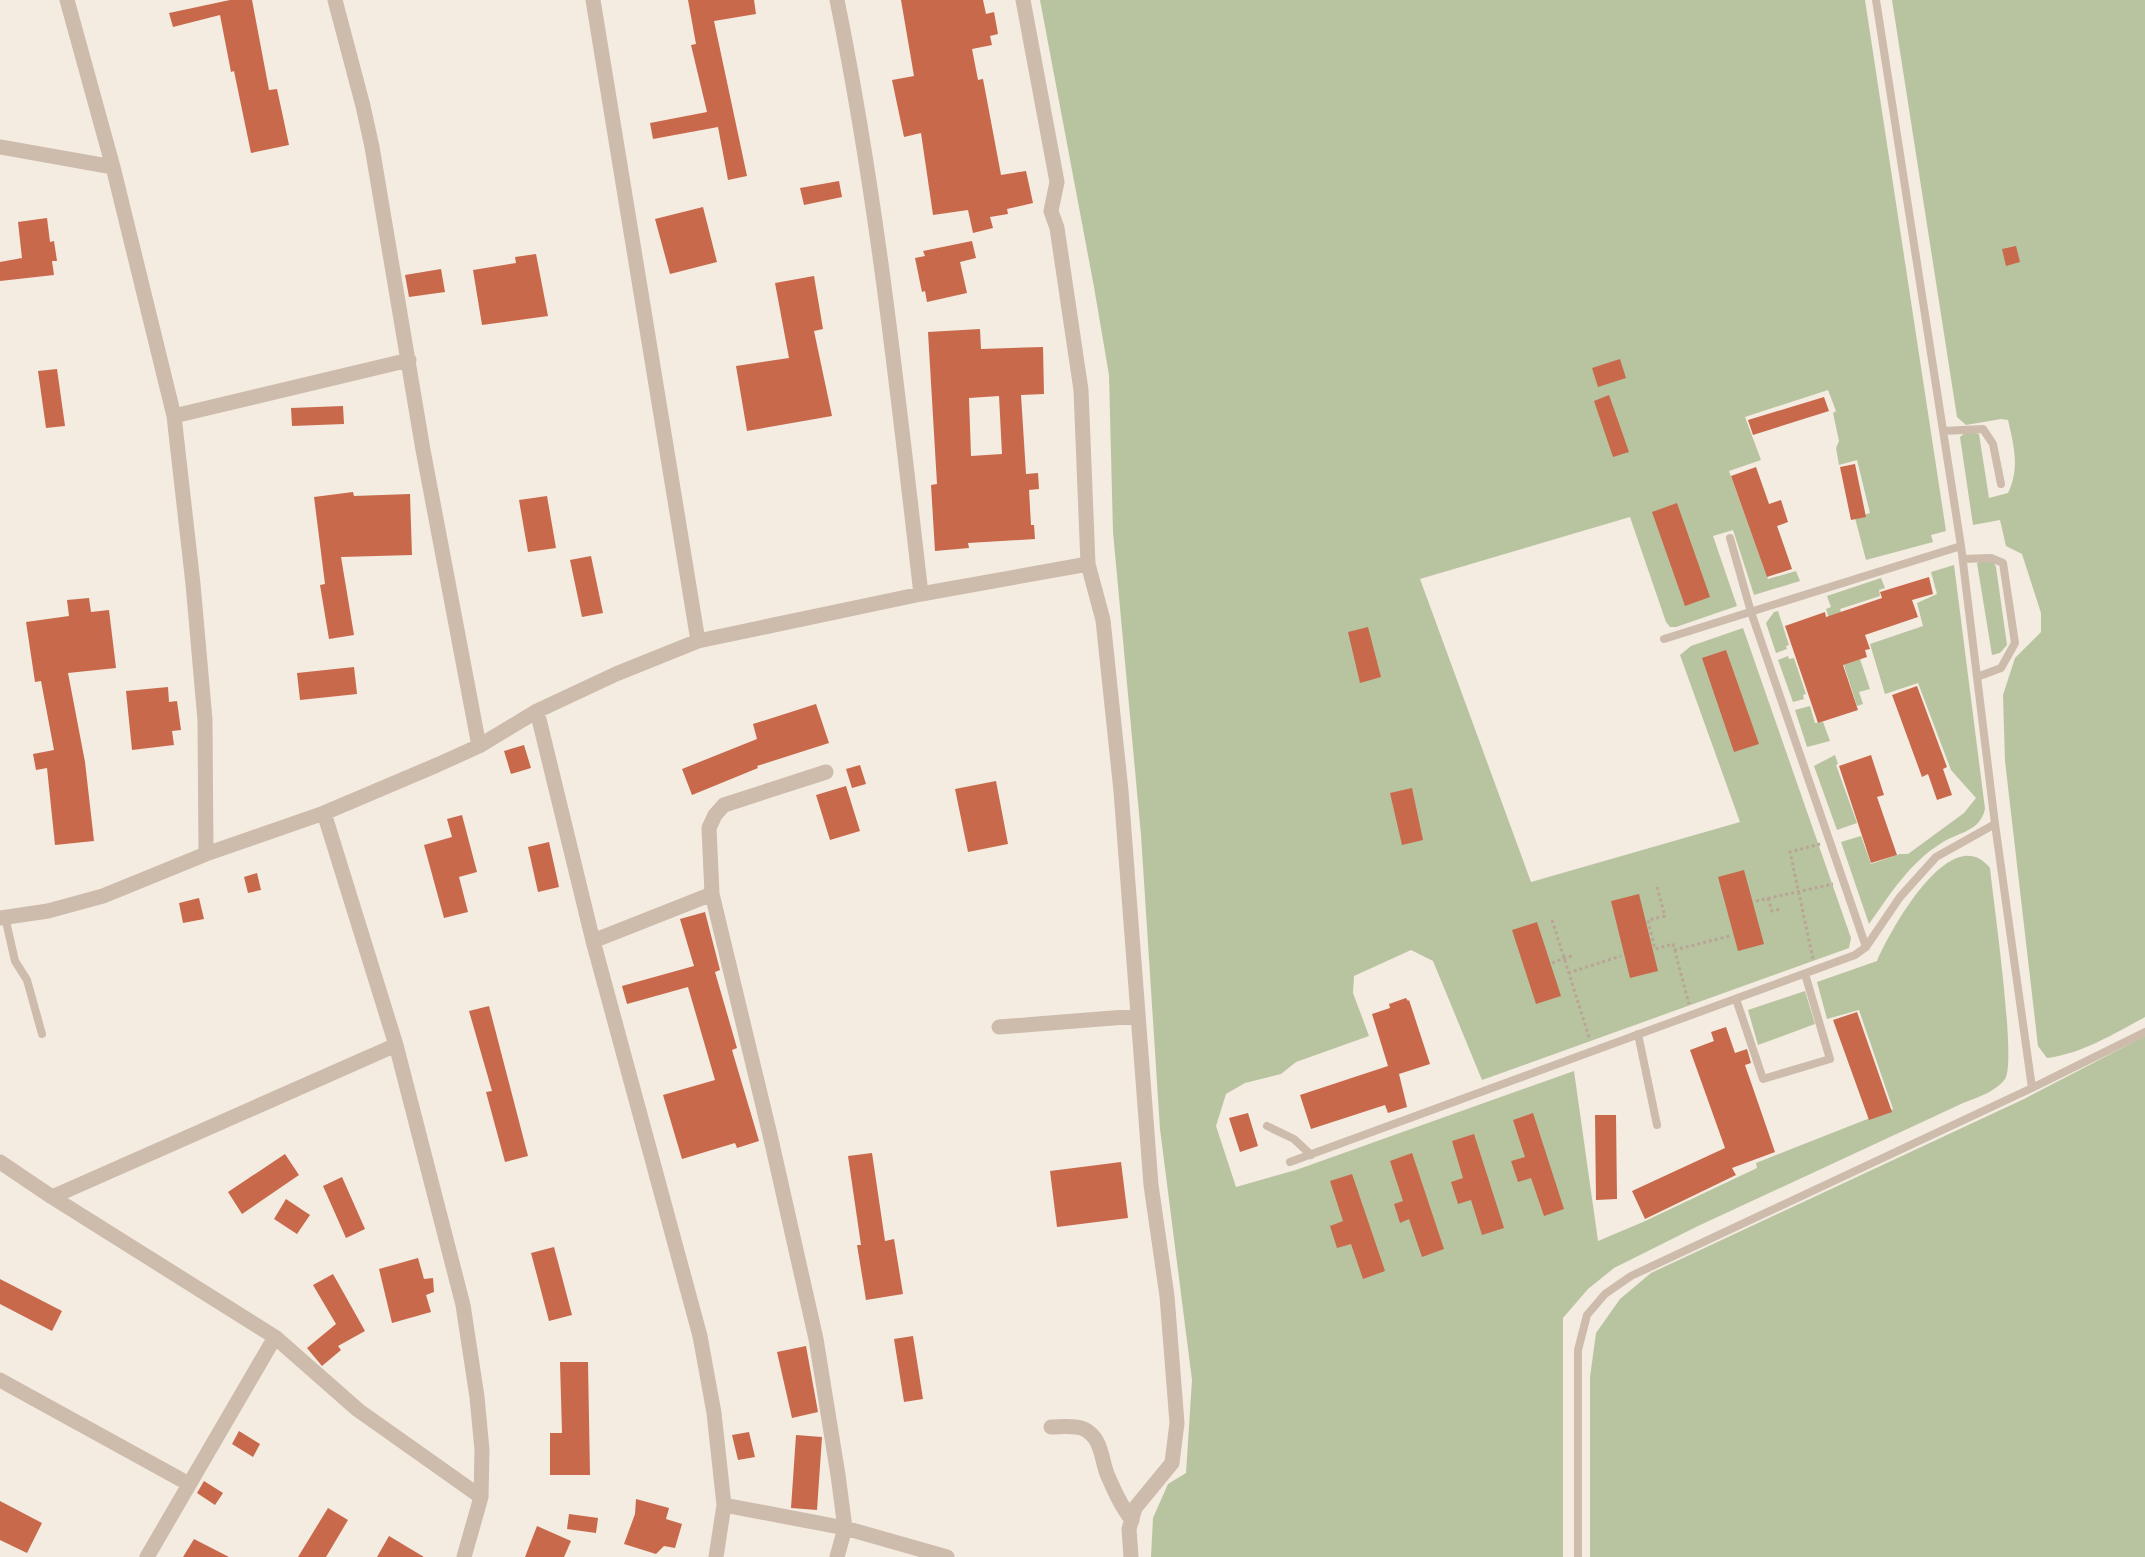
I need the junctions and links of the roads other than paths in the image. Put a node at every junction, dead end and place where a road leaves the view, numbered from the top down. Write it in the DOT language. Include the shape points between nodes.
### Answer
graph roads {
  1 [pos="67,0"];
  2 [pos="335,0"];
  3 [pos="593,0"];
  4 [pos="837,0"];
  5 [pos="1023,0"];
  6 [pos="1876,0"];
  7 [pos="0,147"];
  8 [pos="113,167"];
  9 [pos="409,360"];
  10 [pos="174,416"];
  11 [pos="1943,431"];
  12 [pos="2001,484"];
  13 [pos="1730,538"];
  14 [pos="1961,546"];
  15 [pos="1963,559"];
  16 [pos="1088,564"];
  17 [pos="921,594"];
  18 [pos="1751,612"];
  19 [pos="1664,639"];
  20 [pos="698,640"];
  21 [pos="1977,677"];
  22 [pos="537,711"];
  23 [pos="479,746"];
  24 [pos="826,772"];
  25 [pos="324,813"];
  26 [pos="1995,824"];
  27 [pos="206,854"];
  28 [pos="712,894"];
  29 [pos="3,918"];
  30 [pos="593,941"];
  31 [pos="1866,947"];
  32 [pos="1805,974"];
  33 [pos="1737,999"];
  34 [pos="1138,1016"];
  35 [pos="999,1027"];
  36 [pos="2145,1032"];
  37 [pos="42,1034"];
  38 [pos="1638,1034"];
  39 [pos="396,1045"];
  40 [pos="2032,1088"];
  41 [pos="1657,1125"];
  42 [pos="1266,1126"];
  43 [pos="1311,1155"];
  44 [pos="0,1162"];
  45 [pos="1290,1162"];
  46 [pos="52,1197"];
  47 [pos="275,1337"];
  48 [pos="0,1380"];
  49 [pos="1051,1427"];
  50 [pos="189,1484"];
  51 [pos="481,1497"];
  52 [pos="724,1505"];
  53 [pos="1132,1520"];
  54 [pos="845,1528"];
  55 [pos="147,1557"];
  56 [pos="464,1557"];
  57 [pos="716,1557"];
  58 [pos="837,1557"];
  59 [pos="947,1557"];
  60 [pos="1131,1557"];
  61 [pos="1578,1557"];
  1 -- 8 [label="street"];
  2 -- 9 [label="street" via="363,106"];
  3 -- 20 [label="street"];
  4 -- 17 [label="street" via="890,328"];
  5 -- 16 [label="street" via="1057,182 1052,211 1081,390"];
  6 -- 11 [label="lane"];
  7 -- 8 [label="street"];
  8 -- 10 [label="street"];
  9 -- 10 [label="street"];
  9 -- 23 [label="street"];
  10 -- 27 [label="street" via="205,720"];
  11 -- 12 [label="lane" via="1983,429 1993,444"];
  11 -- 14 [label="lane"];
  13 -- 18 [label="lane"];
  14 -- 15 [label="lane"];
  14 -- 18 [label="lane"];
  15 -- 21 [label="lane"];
  15 -- 21 [label="lane" via="1991,558 2003,563 2015,644 2001,668"];
  16 -- 17 [label="street"];
  16 -- 34 [label="street" via="1103,620"];
  17 -- 20 [label="street"];
  18 -- 19 [label="lane"];
  18 -- 31 [label="lane"];
  20 -- 22 [label="street"];
  21 -- 26 [label="lane"];
  22 -- 23 [label="street"];
  22 -- 30 [label="street"];
  23 -- 25 [label="street"];
  24 -- 28 [label="street" via="724,805 719,810 709,828"];
  25 -- 27 [label="street"];
  25 -- 39 [label="street"];
  26 -- 31 [label="lane" via="1936,857 1899,897"];
  26 -- 40 [label="lane"];
  27 -- 29 [label="street" via="103,896"];
  28 -- 30 [label="street"];
  28 -- 54 [label="street" via="816,1339"];
  29 -- 37 [label="lane"];
  30 -- 52 [label="street" via="700,1336 714,1413"];
  31 -- 32 [label="lane" via="1856,955"];
  32 -- 33 [label="lane"];
  32 -- 33 [label="lane" via="1830,1059 1763,1079"];
  33 -- 38 [label="lane"];
  34 -- 35 [label="street"];
  34 -- 53 [label="street" via="1151,1185 1167,1296 1177,1424 1172,1463 1135,1508"];
  36 -- 40 [label="lane"];
  38 -- 41 [label="lane"];
  38 -- 43 [label="lane"];
  39 -- 46 [label="street"];
  39 -- 51 [label="street" via="463,1305 482,1450"];
  40 -- 61 [label="lane" via="1631,1276 1605,1294 1587,1315 1578,1350"];
  42 -- 43 [label="lane" via="1294,1139"];
  43 -- 45 [label="lane"];
  44 -- 46 [label="street"];
  46 -- 47 [label="street"];
  47 -- 50 [label="street"];
  47 -- 51 [label="street" via="358,1410"];
  48 -- 50 [label="street"];
  49 -- 53 [label="street" via="1082,1428 1093,1436 1106,1472"];
  50 -- 55 [label="street"];
  51 -- 56 [label="street"];
  52 -- 54 [label="street"];
  52 -- 57 [label="street"];
  53 -- 60 [label="street"];
  54 -- 58 [label="street"];
  54 -- 59 [label="street"];
}
